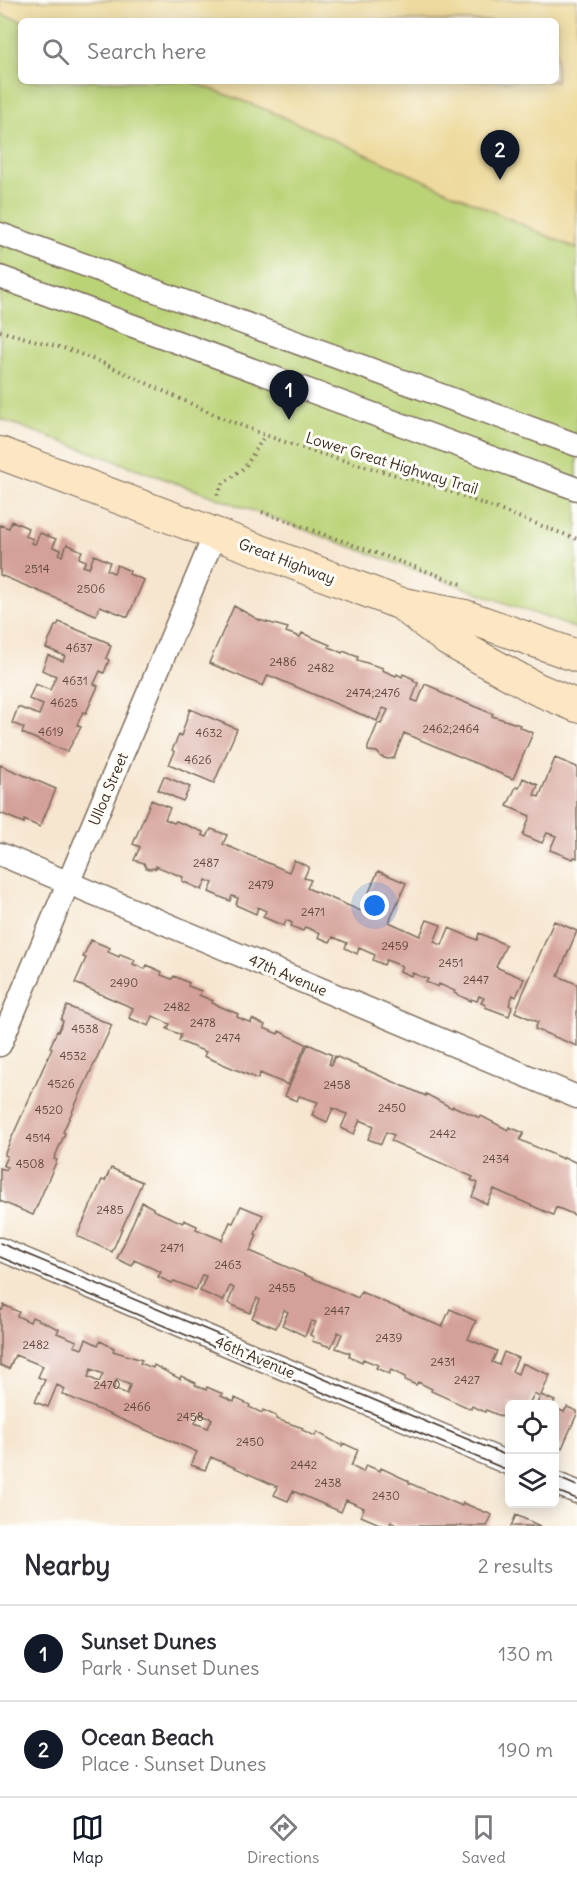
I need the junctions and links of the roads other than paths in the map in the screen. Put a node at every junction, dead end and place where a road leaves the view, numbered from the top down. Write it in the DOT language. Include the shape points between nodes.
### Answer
graph roads {
  1 [pos="0,234"];
  2 [pos="0,278"];
  3 [pos="577,445"];
  4 [pos="0,453"];
  5 [pos="577,489"];
  6 [pos="215,534"];
  7 [pos="399,603"];
  8 [pos="577,656"];
  9 [pos="577,706"];
  10 [pos="0,854"];
  11 [pos="68,882"];
  12 [pos="0,1045"];
  13 [pos="577,1096"];
  14 [pos="0,1249"];
  15 [pos="505,1462"];
  16 [pos="559,1485"];
  17 [pos="577,1492"];
  1 -- 3 [label="street"];
  2 -- 5 [label="street"];
  4 -- 6 [label="street, Great Highway"];
  6 -- 7 [label="street, Great Highway"];
  6 -- 11 [label="street, Ulloa Street"];
  7 -- 8 [label="street, Great Highway" via="465,616"];
  7 -- 9 [label="street" via="448,640 537,689"];
  10 -- 11 [label="street, 47th Avenue"];
  11 -- 12 [label="street, Ulloa Street"];
  11 -- 13 [label="street, 47th Avenue"];
  14 -- 15 [label="street, 46th Avenue"];
  16 -- 17 [label="street"];
}
